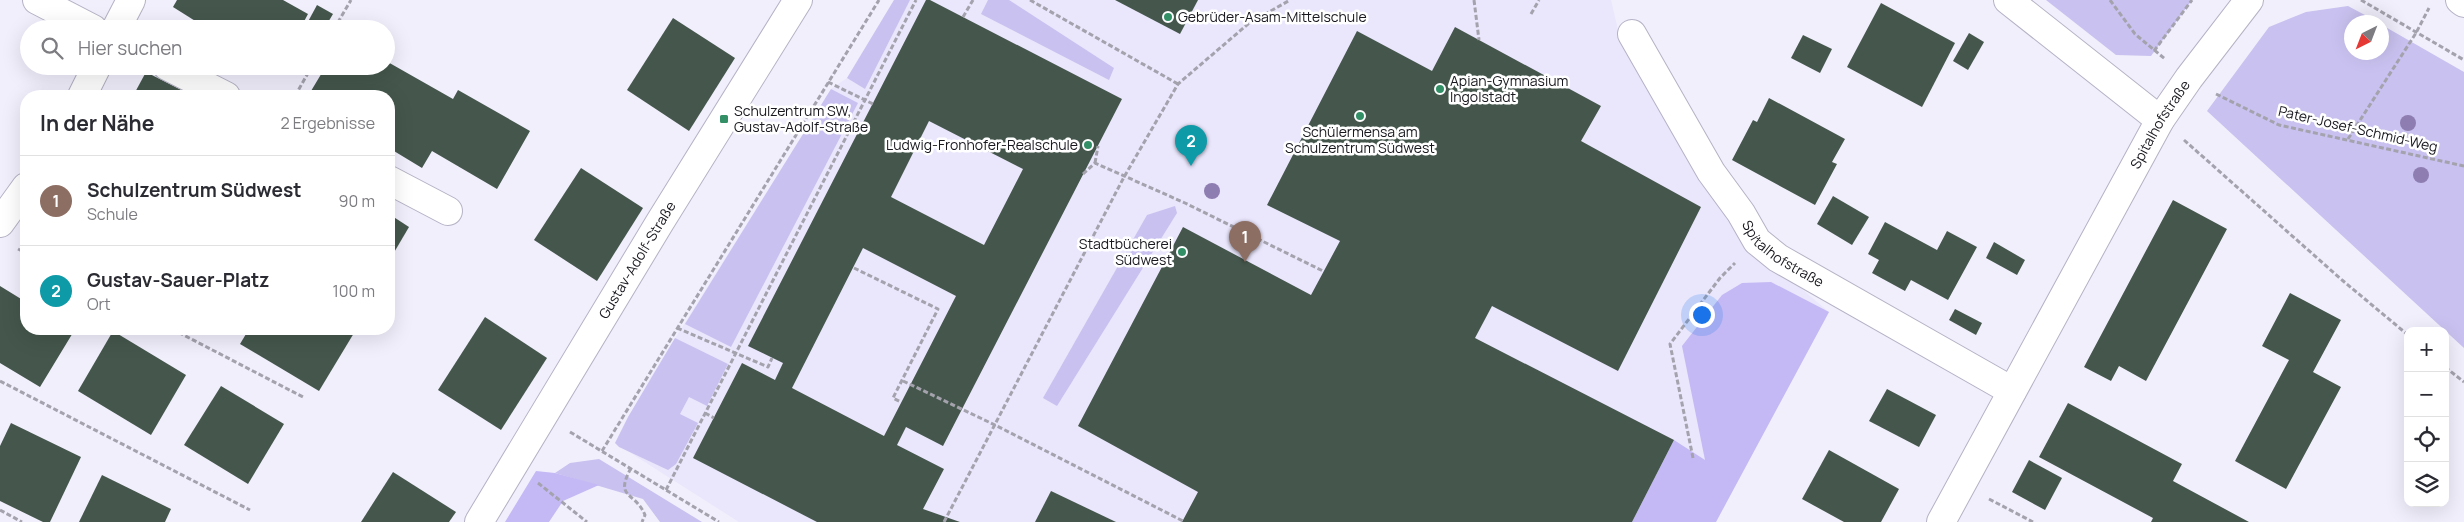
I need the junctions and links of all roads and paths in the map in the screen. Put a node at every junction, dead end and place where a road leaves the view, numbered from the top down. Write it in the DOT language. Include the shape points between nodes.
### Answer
graph roads {
  1 [pos="37,0"];
  2 [pos="131,0"];
  3 [pos="351,0"];
  4 [pos="798,0"];
  5 [pos="879,0"];
  6 [pos="916,0"];
  7 [pos="973,0"];
  8 [pos="1030,0"];
  9 [pos="1290,0"];
  10 [pos="1474,0"];
  11 [pos="1539,0"];
  12 [pos="2008,0"];
  13 [pos="2110,0"];
  14 [pos="2192,0"];
  15 [pos="2250,0"];
  16 [pos="2361,0"];
  17 [pos="2433,0"];
  18 [pos="2460,0"];
  19 [pos="2464,3"];
  20 [pos="1531,14"];
  21 [pos="963,17"];
  22 [pos="76,20"];
  23 [pos="121,20"];
  24 [pos="339,20"];
  25 [pos="2416,33"];
  26 [pos="1632,34"];
  27 [pos="1479,40"];
  28 [pos="2154,51"];
  29 [pos="2464,60"];
  30 [pos="92,75"];
  31 [pos="185,75"];
  32 [pos="307,75"];
  33 [pos="2189,78"];
  34 [pos="828,82"];
  35 [pos="1178,84"];
  36 [pos="85,90"];
  37 [pos="214,90"];
  38 [pos="298,90"];
  39 [pos="864,100"];
  40 [pos="873,104"];
  41 [pos="2160,120"];
  42 [pos="2348,139"];
  43 [pos="1098,146"];
  44 [pos="1095,163"];
  45 [pos="2464,166"];
  46 [pos="1083,174"];
  47 [pos="1124,177"];
  48 [pos="395,183"];
  49 [pos="20,195"];
  50 [pos="448,211"];
  51 [pos="0,223"];
  52 [pos="1757,241"];
  53 [pos="854,268"];
  54 [pos="1323,271"];
  55 [pos="677,328"];
  56 [pos="2404,332"];
  57 [pos="184,335"];
  58 [pos="737,354"];
  59 [pos="772,358"];
  60 [pos="2449,370"];
  61 [pos="0,381"];
  62 [pos="903,381"];
  63 [pos="2464,382"];
  64 [pos="2012,391"];
  65 [pos="303,397"];
  66 [pos="901,402"];
  67 [pos="705,413"];
  68 [pos="543,415"];
  69 [pos="714,418"];
  70 [pos="995,425"];
  71 [pos="602,450"];
  72 [pos="1693,458"];
  73 [pos="514,464"];
  74 [pos="631,468"];
  75 [pos="1962,485"];
  76 [pos="666,490"];
  77 [pos="0,510"];
  78 [pos="250,510"];
  79 [pos="1183,521"];
  80 [pos="22,522"];
  81 [pos="479,522"];
  82 [pos="586,522"];
  83 [pos="642,522"];
  84 [pos="719,522"];
  85 [pos="944,522"];
  86 [pos="1941,522"];
  87 [pos="2033,522"];
  1 -- 22 [label="street"];
  2 -- 23 [label="street"];
  3 -- 24 [label="path"];
  4 -- 68 [label="street, Gustav-Adolf-Straße"];
  5 -- 34 [label="path"];
  6 -- 39 [label="path"];
  7 -- 21 [label="path"];
  8 -- 35 [label="path"];
  9 -- 35 [label="path" via="1248,24"];
  10 -- 27 [label="path"];
  11 -- 20 [label="path"];
  12 -- 41 [label="street"];
  13 -- 28 [label="path, Pater-Josef-Schmid-Weg" via="2135,34"];
  14 -- 28 [label="path"];
  15 -- 33 [label="street, Spitalhofstraße"];
  16 -- 25 [label="path"];
  17 -- 25 [label="path"];
  18 -- 19 [label="street"];
  25 -- 29 [label="path"];
  25 -- 42 [label="path"];
  26 -- 52 [label="street, Spitalhofstraße" via="1711,172"];
  28 -- 33 [label="path, Pater-Josef-Schmid-Weg"];
  30 -- 36 [label="street"];
  31 -- 37 [label="street"];
  32 -- 38 [label="path"];
  33 -- 41 [label="street, Spitalhofstraße"];
  33 -- 42 [label="path, Pater-Josef-Schmid-Weg" via="2279,125"];
  34 -- 39 [label="path"];
  34 -- 55 [label="path"];
  35 -- 47 [label="path"];
  39 -- 40 [label="path"];
  39 -- 58 [label="path"];
  41 -- 56 [label="path"];
  41 -- 64 [label="street, Spitalhofstraße"];
  42 -- 45 [label="path, Pater-Josef-Schmid-Weg"];
  43 -- 44 [label="path"];
  44 -- 46 [label="path"];
  44 -- 47 [label="path"];
  47 -- 54 [label="path"];
  47 -- 70 [label="path"];
  48 -- 50 [label="street"];
  49 -- 51 [label="street"];
  52 -- 64 [label="street, Spitalhofstraße" via="1778,258"];
  52 -- 72 [label="path" via="1720,278 1670,344"];
  53 -- 62 [label="path" via="938,309"];
  55 -- 58 [label="path"];
  55 -- 71 [label="path"];
  57 -- 65 [label="path"];
  58 -- 59 [label="path" via="768,367"];
  58 -- 67 [label="path"];
  60 -- 63 [label="path"];
  61 -- 78 [label="path"];
  62 -- 66 [label="path" via="893,398"];
  62 -- 70 [label="path"];
  64 -- 75 [label="street, Spitalhofstraße"];
  67 -- 69 [label="path"];
  67 -- 76 [label="path"];
  68 -- 71 [label="path"];
  68 -- 73 [label="street, Gustav-Adolf-Straße"];
  70 -- 79 [label="path"];
  70 -- 85 [label="path"];
  71 -- 74 [label="path"];
  73 -- 81 [label="street, Gustav-Adolf-Straße"];
  73 -- 82 [label="path"];
  74 -- 76 [label="path"];
  74 -- 83 [label="path" via="623,482 625,490 643,509"];
  75 -- 86 [label="street, Spitalhofstraße"];
  75 -- 87 [label="path"];
  76 -- 84 [label="path"];
  77 -- 80 [label="path"];
}
